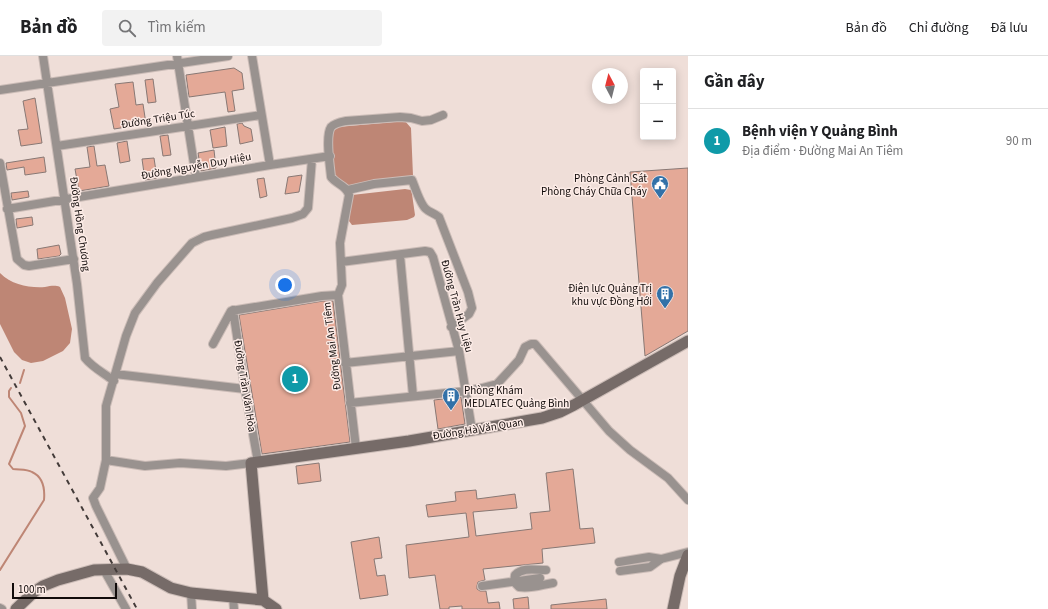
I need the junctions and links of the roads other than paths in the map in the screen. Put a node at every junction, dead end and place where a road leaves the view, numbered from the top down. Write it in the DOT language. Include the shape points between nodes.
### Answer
graph roads {
  1 [pos="43,56"];
  2 [pos="228,56"];
  3 [pos="252,56"];
  4 [pos="178,60"];
  5 [pos="47,82"];
  6 [pos="0,90"];
  7 [pos="261,114"];
  8 [pos="443,114"];
  9 [pos="188,126"];
  10 [pos="57,146"];
  11 [pos="330,156"];
  12 [pos="312,159"];
  13 [pos="0,163"];
  14 [pos="270,165"];
  15 [pos="196,177"];
  16 [pos="348,190"];
  17 [pos="65,199"];
  18 [pos="7,208"];
  19 [pos="400,255"];
  20 [pos="74,259"];
  21 [pos="342,262"];
  22 [pos="338,295"];
  23 [pos="233,310"];
  24 [pos="451,327"];
  25 [pos="688,341"];
  26 [pos="213,344"];
  27 [pos="458,351"];
  28 [pos="409,356"];
  29 [pos="345,363"];
  30 [pos="114,378"];
  31 [pos="245,389"];
  32 [pos="466,391"];
  33 [pos="413,396"];
  34 [pos="582,400"];
  35 [pos="350,403"];
  36 [pos="472,430"];
  37 [pos="356,448"];
  38 [pos="106,460"];
  39 [pos="254,462"];
  40 [pos="688,500"];
  41 [pos="688,553"];
  42 [pos="619,567"];
  43 [pos="126,569"];
  44 [pos="104,570"];
  45 [pos="546,570"];
  46 [pos="540,578"];
  47 [pos="514,582"];
  48 [pos="553,583"];
  49 [pos="482,586"];
  50 [pos="191,593"];
  51 [pos="233,597"];
  52 [pos="263,600"];
  53 [pos="16,609"];
  54 [pos="126,609"];
  55 [pos="192,609"];
  56 [pos="234,609"];
  57 [pos="276,609"];
  58 [pos="673,609"];
  1 -- 5 [label="street, Đường Hồng Chương"];
  2 -- 4 [label="street"];
  3 -- 7 [label="street"];
  4 -- 5 [label="street"];
  4 -- 9 [label="street"];
  5 -- 6 [label="street"];
  5 -- 10 [label="street, Đường Hồng Chương"];
  7 -- 9 [label="street, Đường Triệu Túc"];
  7 -- 14 [label="street"];
  8 -- 11 [label="street" via="422,121 400,117 337,123 329,132"];
  9 -- 10 [label="street, Đường Triệu Túc"];
  9 -- 15 [label="street"];
  10 -- 17 [label="street, Đường Hồng Chương"];
  11 -- 12 [label="street, Đường Nguyễn Duy Hiệu"];
  11 -- 16 [label="street" via="331,177 334,182"];
  12 -- 14 [label="street, Đường Nguyễn Duy Hiệu"];
  12 -- 30 [label="street" via="308,208 303,214 204,237 192,243 183,252 135,313"];
  13 -- 18 [label="street"];
  14 -- 15 [label="street, Đường Nguyễn Duy Hiệu"];
  15 -- 17 [label="street, Đường Nguyễn Duy Hiệu"];
  16 -- 21 [label="street, Đường Mai An Tiêm" via="340,243"];
  16 -- 24 [label="street" via="412,180 426,209 439,217 468,292 472,308 469,314"];
  17 -- 18 [label="street, Đường Nguyễn Duy Hiệu"];
  17 -- 20 [label="street, Đường Hồng Chương"];
  18 -- 20 [label="street" via="15,255 20,262 29,266"];
  19 -- 21 [label="street, Đường Trần Huy Liệu"];
  19 -- 24 [label="street, Đường Trần Huy Liệu" via="430,252 433,256"];
  19 -- 28 [label="street"];
  20 -- 30 [label="street, Đường Hồng Chương" via="85,358 92,366"];
  21 -- 22 [label="street, Đường Mai An Tiêm" via="342,285"];
  22 -- 23 [label="street"];
  22 -- 29 [label="street, Đường Mai An Tiêm"];
  23 -- 26 [label="street"];
  23 -- 31 [label="street, Đường Trần Văn Hòa"];
  24 -- 27 [label="street, Đường Trần Huy Liệu"];
  25 -- 34 [label="street, Đường Hà Văn Quan"];
  27 -- 28 [label="street"];
  27 -- 32 [label="street, Đường Trần Huy Liệu"];
  28 -- 29 [label="street"];
  28 -- 33 [label="street"];
  29 -- 35 [label="street, Đường Mai An Tiêm"];
  30 -- 31 [label="street"];
  30 -- 38 [label="street" via="106,406"];
  31 -- 39 [label="street, Đường Trần Văn Hòa"];
  32 -- 33 [label="street"];
  32 -- 34 [label="street" via="497,384 519,360 525,347 535,344"];
  32 -- 36 [label="street, Đường Trần Huy Liệu"];
  33 -- 35 [label="street"];
  34 -- 36 [label="street, Đường Hà Văn Quan" via="542,418"];
  34 -- 40 [label="street" via="609,431 668,478"];
  35 -- 37 [label="street, Đường Mai An Tiêm"];
  36 -- 37 [label="street, Đường Hà Văn Quan"];
  37 -- 39 [label="street, Đường Hà Văn Quan"];
  38 -- 39 [label="street" via="145,466 180,463 226,466"];
  38 -- 43 [label="street" via="100,488 93,498"];
  39 -- 52 [label="street, Đường Trần Văn Hòa"];
  41 -- 42 [label="street" via="661,559 650,567"];
  41 -- 58 [label="street"];
  43 -- 44 [label="street"];
  43 -- 50 [label="street" via="142,572 171,588"];
  44 -- 53 [label="street" via="78,574 43,586"];
  44 -- 54 [label="street"];
  45 -- 47 [label="street" via="518,571"];
  46 -- 47 [label="street"];
  47 -- 48 [label="street" via="525,588"];
  47 -- 49 [label="street"];
  50 -- 51 [label="street"];
  50 -- 55 [label="street"];
  51 -- 52 [label="street"];
  51 -- 56 [label="street"];
  52 -- 57 [label="street"];
}
